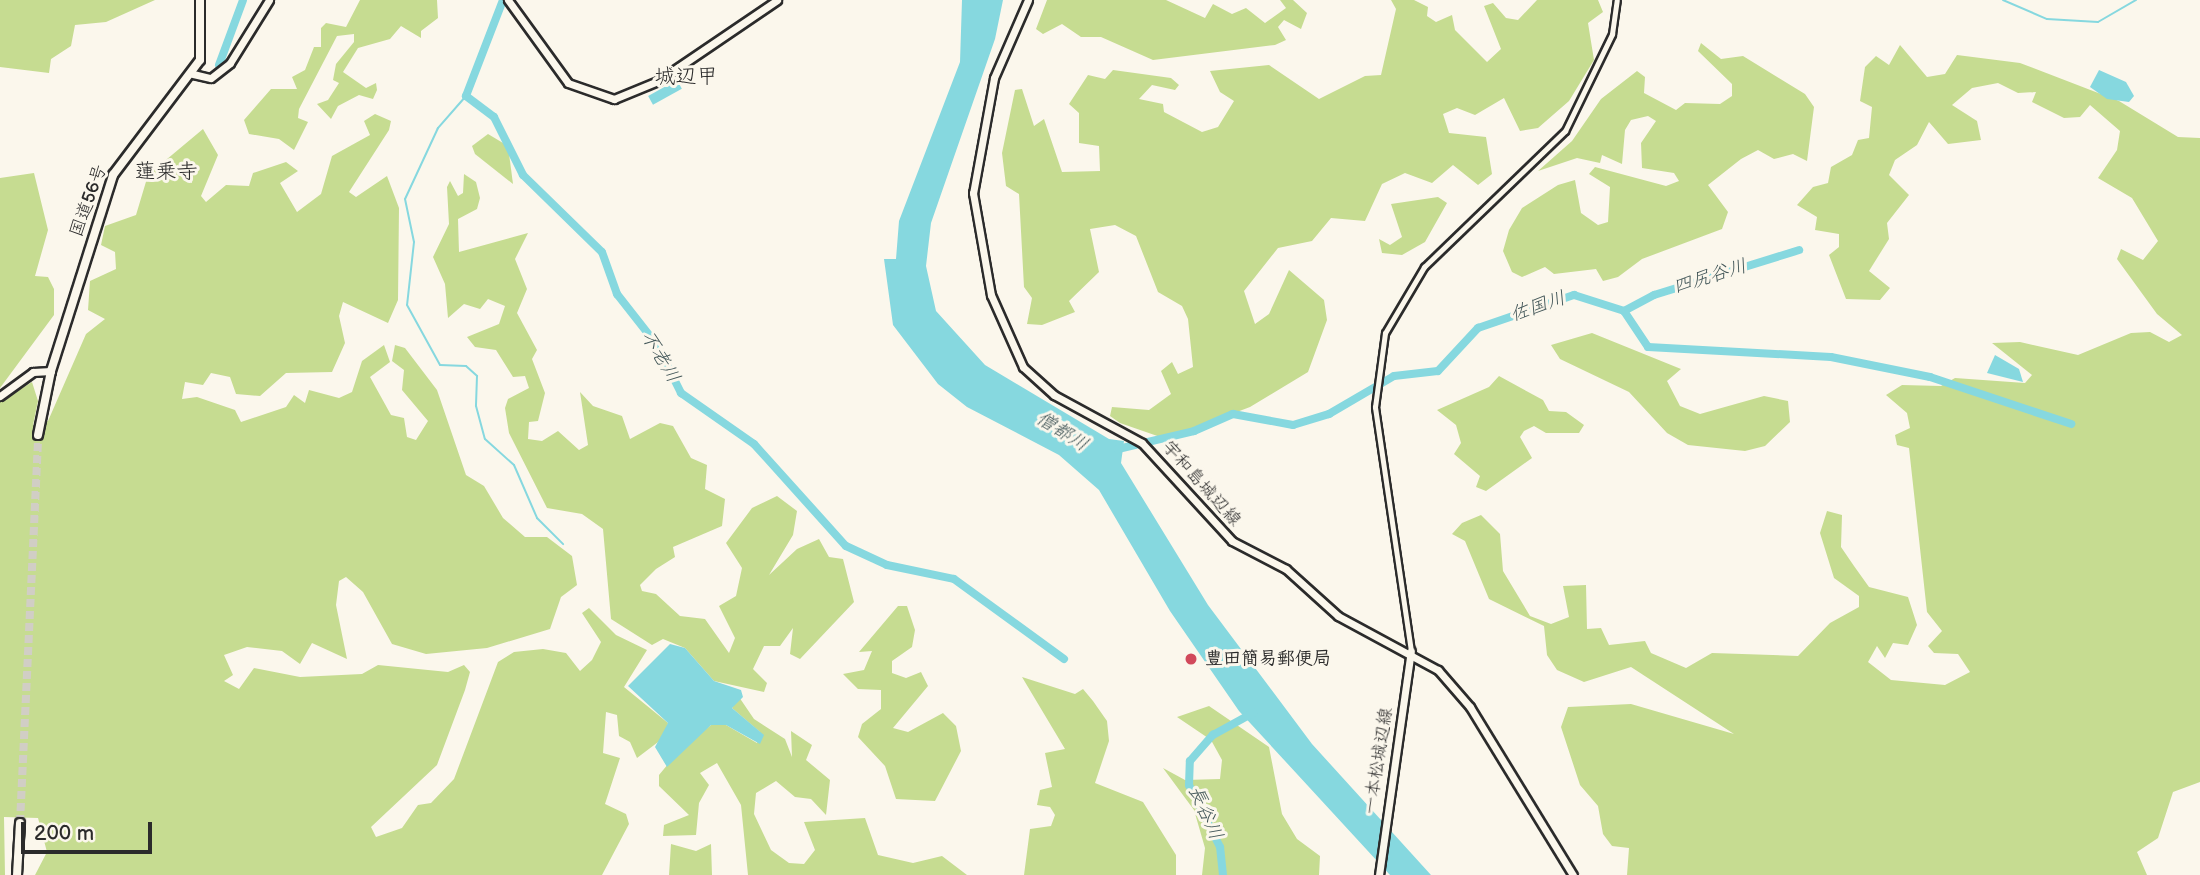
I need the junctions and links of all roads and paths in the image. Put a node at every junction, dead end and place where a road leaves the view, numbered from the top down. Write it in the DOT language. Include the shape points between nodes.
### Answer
graph roads {
  1 [pos="200,0"];
  2 [pos="269,0"];
  3 [pos="508,0"];
  4 [pos="777,0"];
  5 [pos="1028,0"];
  6 [pos="1617,0"];
  7 [pos="193,74"];
  8 [pos="51,371"];
  9 [pos="0,396"];
  10 [pos="38,435"];
  11 [pos="1411,651"];
  12 [pos="20,823"];
  13 [pos="17,875"];
  14 [pos="1379,875"];
  15 [pos="1573,875"];
  1 -- 7 [label="highway, 国道56号" via="203,46"];
  2 -- 7 [label="main road" via="230,63 212,78"];
  3 -- 4 [label="main road" via="568,83 614,99 659,81"];
  5 -- 11 [label="main road, 宇和島城辺線" via="994,78 973,193 987,281 1016,355 1031,377 1138,440 1232,541 1292,574 1338,616"];
  6 -- 11 [label="street" via="1612,34 1565,131 1424,267 1385,333 1375,407"];
  7 -- 8 [label="highway, 国道56号" via="113,175"];
  8 -- 9 [label="main road" via="33,372"];
  8 -- 10 [label="highway, 国道56号"];
  11 -- 14 [label="main road, 一本松城辺線"];
  11 -- 15 [label="main road, 宇和島城辺線" via="1466,701"];
  12 -- 13 [label="highway"];
}
